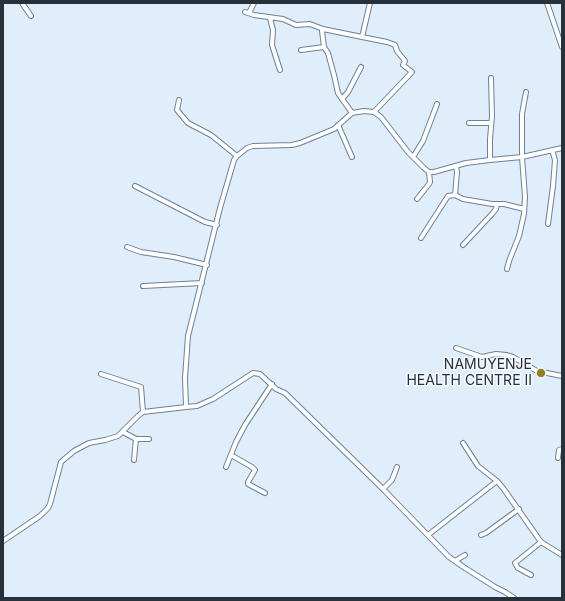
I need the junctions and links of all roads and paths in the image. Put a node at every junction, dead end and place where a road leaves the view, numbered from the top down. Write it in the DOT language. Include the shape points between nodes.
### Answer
graph roads {
  1 [pos="22,3"];
  2 [pos="254,3"];
  3 [pos="370,3"];
  4 [pos="547,3"];
  5 [pos="31,16"];
  6 [pos="270,18"];
  7 [pos="323,29"];
  8 [pos="362,37"];
  9 [pos="562,46"];
  10 [pos="324,47"];
  11 [pos="300,50"];
  12 [pos="361,67"];
  13 [pos="280,70"];
  14 [pos="491,78"];
  15 [pos="526,92"];
  16 [pos="342,99"];
  17 [pos="179,100"];
  18 [pos="437,104"];
  19 [pos="374,112"];
  20 [pos="352,113"];
  21 [pos="469,123"];
  22 [pos="491,123"];
  23 [pos="338,125"];
  24 [pos="562,148"];
  25 [pos="552,150"];
  26 [pos="237,156"];
  27 [pos="352,157"];
  28 [pos="413,157"];
  29 [pos="522,158"];
  30 [pos="490,160"];
  31 [pos="456,166"];
  32 [pos="429,172"];
  33 [pos="136,186"];
  34 [pos="455,195"];
  35 [pos="417,199"];
  36 [pos="497,204"];
  37 [pos="524,210"];
  38 [pos="548,224"];
  39 [pos="217,225"];
  40 [pos="421,238"];
  41 [pos="463,245"];
  42 [pos="127,247"];
  43 [pos="207,265"];
  44 [pos="507,269"];
  45 [pos="202,283"];
  46 [pos="143,286"];
  47 [pos="456,348"];
  48 [pos="101,374"];
  49 [pos="562,376"];
  50 [pos="272,384"];
  51 [pos="186,407"];
  52 [pos="143,412"];
  53 [pos="123,432"];
  54 [pos="136,439"];
  55 [pos="149,439"];
  56 [pos="462,443"];
  57 [pos="562,449"];
  58 [pos="231,455"];
  59 [pos="558,458"];
  60 [pos="134,460"];
  61 [pos="226,467"];
  62 [pos="397,467"];
  63 [pos="497,481"];
  64 [pos="383,489"];
  65 [pos="265,493"];
  66 [pos="518,509"];
  67 [pos="428,535"];
  68 [pos="481,535"];
  69 [pos="3,541"];
  70 [pos="541,542"];
  71 [pos="465,555"];
  72 [pos="562,555"];
  73 [pos="455,561"];
  74 [pos="530,575"];
  75 [pos="514,598"];
  1 -- 5 [label="street"];
  2 -- 6 [label="street" via="247,13"];
  3 -- 8 [label="street"];
  4 -- 9 [label="street"];
  6 -- 7 [label="street" via="283,19 296,25 310,24"];
  6 -- 13 [label="street" via="273,30 272,45"];
  7 -- 8 [label="street"];
  7 -- 10 [label="street"];
  8 -- 19 [label="street" via="395,46 403,58 403,64 412,72"];
  10 -- 11 [label="street"];
  10 -- 16 [label="street"];
  12 -- 16 [label="street"];
  14 -- 22 [label="street"];
  15 -- 29 [label="street" via="522,114"];
  16 -- 20 [label="street"];
  17 -- 26 [label="street" via="178,112 188,123 211,135"];
  18 -- 28 [label="street" via="423,141"];
  19 -- 20 [label="street"];
  19 -- 28 [label="street" via="381,117"];
  20 -- 23 [label="street"];
  21 -- 22 [label="street"];
  22 -- 30 [label="street"];
  23 -- 26 [label="street" via="300,143 253,146"];
  23 -- 27 [label="street"];
  24 -- 25 [label="street"];
  25 -- 29 [label="street"];
  25 -- 38 [label="street" via="555,160 554,186"];
  26 -- 39 [label="street"];
  28 -- 32 [label="street"];
  29 -- 30 [label="street"];
  29 -- 37 [label="street"];
  30 -- 31 [label="street"];
  31 -- 32 [label="street"];
  31 -- 34 [label="street"];
  32 -- 35 [label="street" via="430,184"];
  33 -- 39 [label="street" via="205,222"];
  34 -- 36 [label="street" via="463,200"];
  34 -- 40 [label="street" via="448,196"];
  36 -- 37 [label="street"];
  36 -- 41 [label="street" via="496,210"];
  37 -- 44 [label="street" via="520,236"];
  39 -- 43 [label="street"];
  42 -- 43 [label="street"];
  43 -- 45 [label="street"];
  45 -- 46 [label="street"];
  45 -- 51 [label="street" via="188,336"];
  47 -- 49 [label="street" via="482,356 506,355 537,371"];
  48 -- 52 [label="street" via="141,387"];
  50 -- 51 [label="street" via="260,374 253,372 213,399 197,406"];
  50 -- 58 [label="street" via="245,425"];
  50 -- 64 [label="street"];
  51 -- 52 [label="street"];
  52 -- 53 [label="street"];
  53 -- 54 [label="street"];
  53 -- 69 [label="street" via="118,436 89,443 61,462 48,508"];
  54 -- 55 [label="street"];
  54 -- 60 [label="street"];
  56 -- 63 [label="street" via="478,466"];
  57 -- 59 [label="street" via="559,450"];
  58 -- 61 [label="street"];
  58 -- 65 [label="street" via="252,467 254,470 248,484"];
  62 -- 64 [label="street" via="392,480"];
  63 -- 66 [label="street"];
  63 -- 67 [label="street"];
  64 -- 67 [label="street"];
  66 -- 68 [label="street"];
  66 -- 70 [label="street"];
  67 -- 73 [label="street"];
  70 -- 72 [label="street"];
  70 -- 74 [label="street" via="515,562 518,568"];
  71 -- 73 [label="street"];
  73 -- 75 [label="street"];
}
